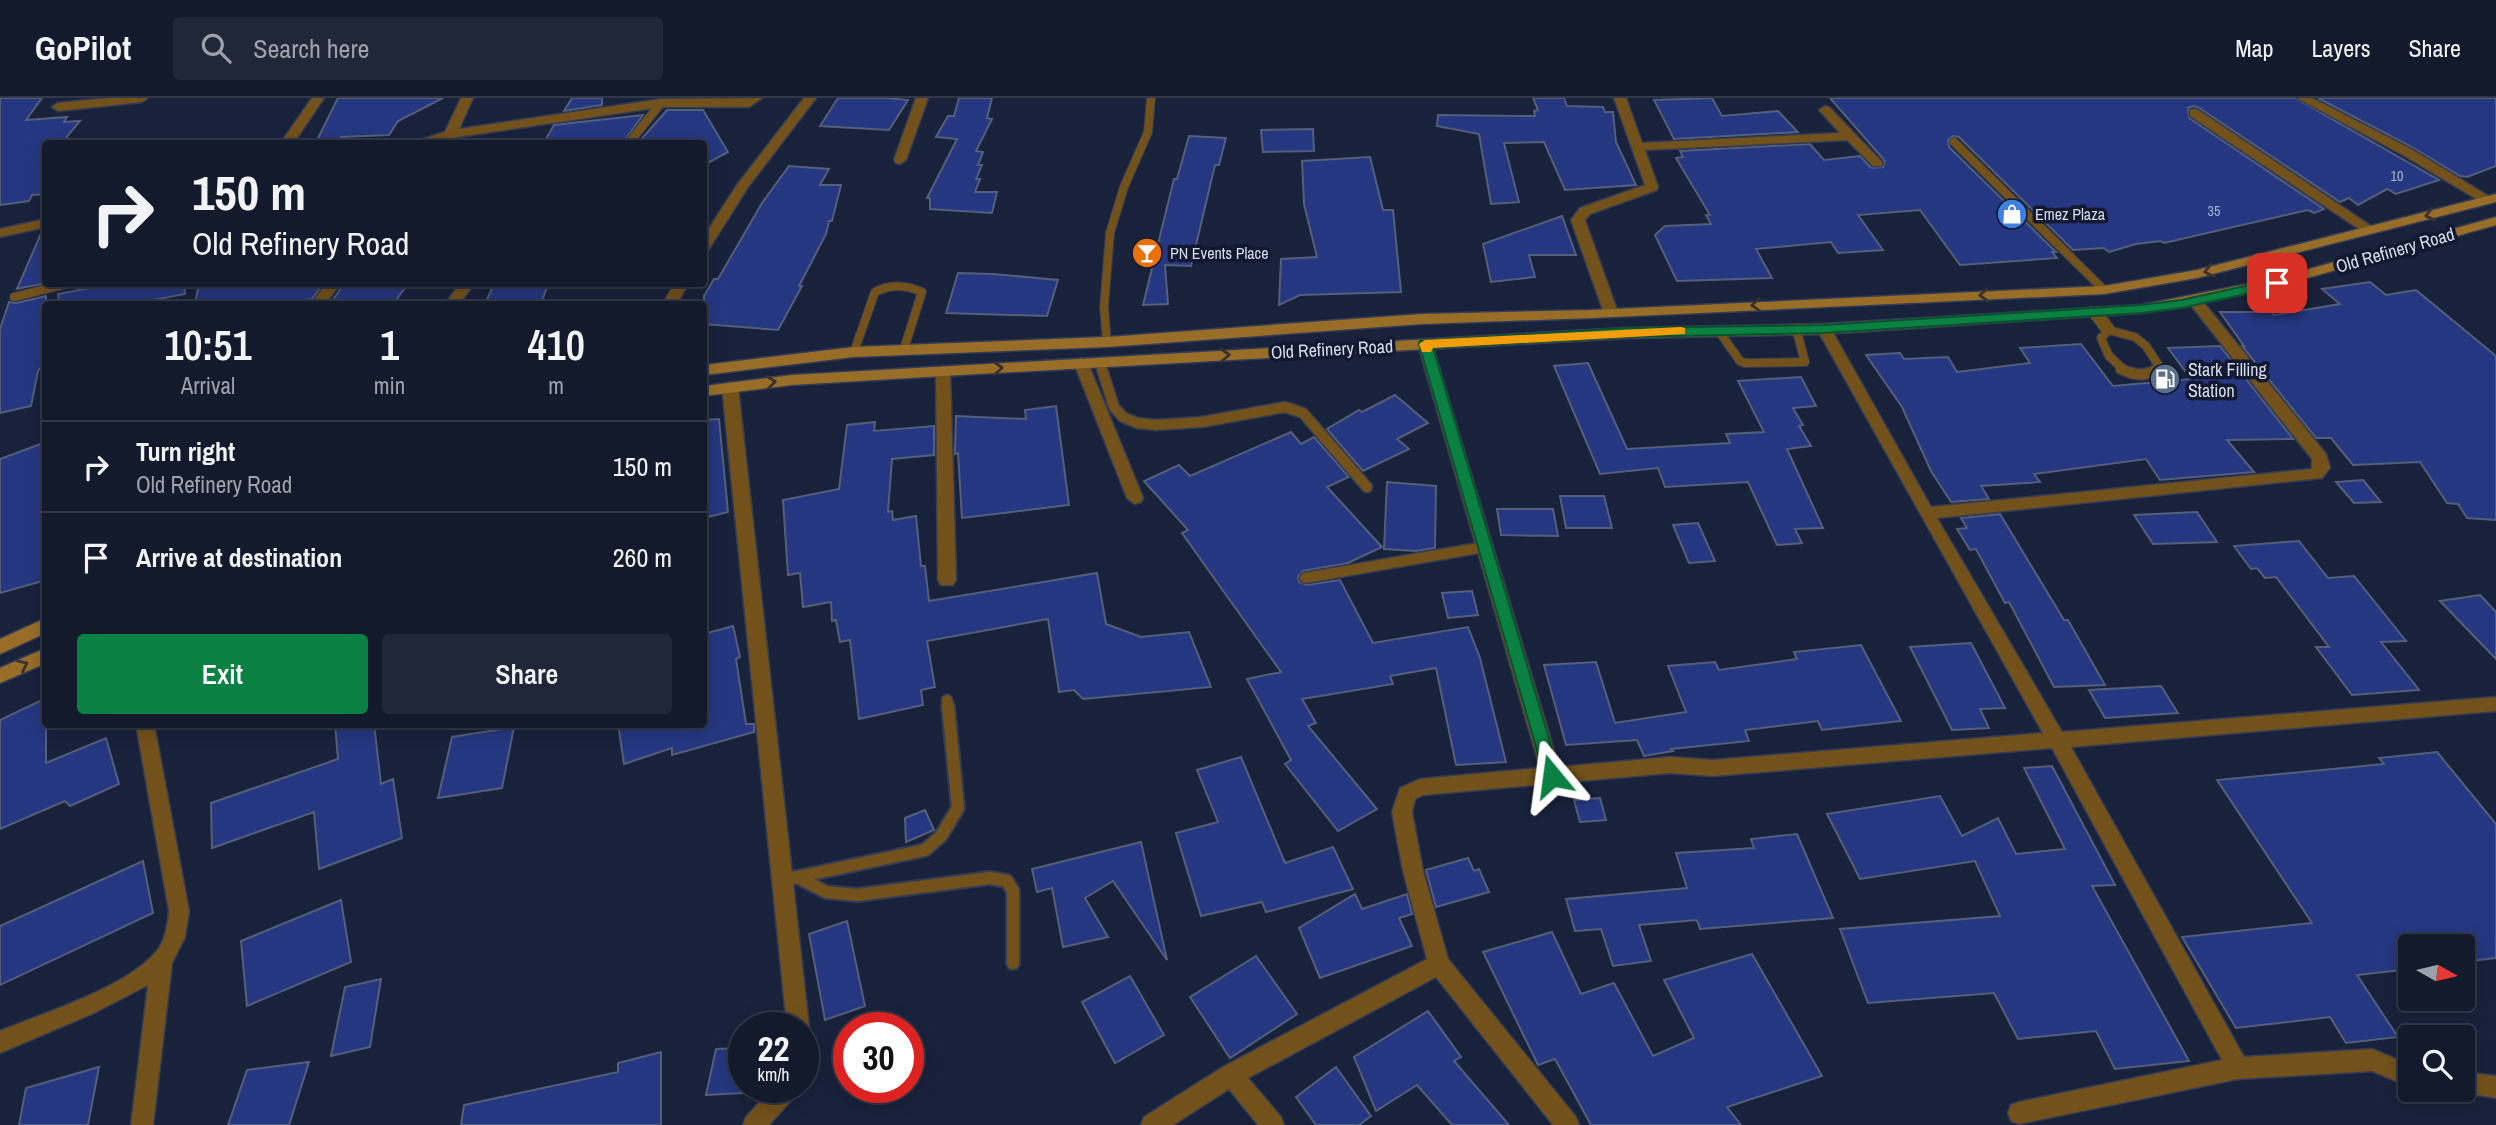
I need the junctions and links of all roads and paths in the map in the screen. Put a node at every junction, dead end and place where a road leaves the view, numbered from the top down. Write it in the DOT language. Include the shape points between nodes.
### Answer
graph roads {
  1 [pos="142,98"];
  2 [pos="317,98"];
  3 [pos="467,98"];
  4 [pos="756,98"];
  5 [pos="810,98"];
  6 [pos="922,98"];
  7 [pos="1152,98"];
  8 [pos="1620,98"];
  9 [pos="2303,98"];
  10 [pos="662,101"];
  11 [pos="58,107"];
  12 [pos="1825,110"];
  13 [pos="2194,113"];
  14 [pos="450,134"];
  15 [pos="1851,136"];
  16 [pos="289,140"];
  17 [pos="428,140"];
  18 [pos="631,140"];
  19 [pos="1954,142"];
  20 [pos="1640,147"];
  21 [pos="900,160"];
  22 [pos="1877,163"];
  23 [pos="2492,199"];
  24 [pos="2496,221"];
  25 [pos="42,224"];
  26 [pos="2370,230"];
  27 [pos="0,233"];
  28 [pos="707,241"];
  29 [pos="56,287"];
  30 [pos="2104,290"];
  31 [pos="15,297"];
  32 [pos="2196,301"];
  33 [pos="2094,311"];
  34 [pos="1611,313"];
  35 [pos="1796,328"];
  36 [pos="1824,329"];
  37 [pos="1718,330"];
  38 [pos="1107,342"];
  39 [pos="1425,344"];
  40 [pos="904,349"];
  41 [pos="854,352"];
  42 [pos="1101,362"];
  43 [pos="1081,363"];
  44 [pos="707,370"];
  45 [pos="943,371"];
  46 [pos="730,387"];
  47 [pos="707,391"];
  48 [pos="1367,487"];
  49 [pos="1135,498"];
  50 [pos="1926,513"];
  51 [pos="1484,547"];
  52 [pos="1305,578"];
  53 [pos="947,580"];
  54 [pos="42,627"];
  55 [pos="0,647"];
  56 [pos="42,656"];
  57 [pos="0,676"];
  58 [pos="947,700"];
  59 [pos="2496,704"];
  60 [pos="146,728"];
  61 [pos="2056,738"];
  62 [pos="1552,776"];
  63 [pos="790,878"];
  64 [pos="162,961"];
  65 [pos="1013,963"];
  66 [pos="1439,964"];
  67 [pos="798,1012"];
  68 [pos="0,1042"];
  69 [pos="2238,1068"];
  70 [pos="2398,1071"];
  71 [pos="1231,1075"];
  72 [pos="2475,1085"];
  73 [pos="2496,1087"];
  74 [pos="774,1103"];
  75 [pos="2019,1113"];
  76 [pos="142,1125"];
  77 [pos="754,1125"];
  78 [pos="1152,1125"];
  79 [pos="1273,1125"];
  80 [pos="1568,1125"];
  1 -- 11 [label="street"];
  2 -- 16 [label="street"];
  3 -- 14 [label="street"];
  4 -- 10 [label="street" via="749,103"];
  5 -- 28 [label="street" via="743,185"];
  6 -- 21 [label="street"];
  7 -- 38 [label="lane" via="1148,132 1110,233 1104,307"];
  8 -- 20 [label="street"];
  9 -- 23 [label="street"];
  10 -- 14 [label="street"];
  10 -- 18 [label="lane"];
  12 -- 15 [label="street"];
  13 -- 26 [label="street"];
  14 -- 17 [label="street"];
  15 -- 20 [label="street"];
  15 -- 22 [label="street"];
  19 -- 30 [label="lane"];
  20 -- 34 [label="street" via="1652,187 1585,211 1578,220"];
  23 -- 26 [label="main road, Old Refinery Road, one-way"];
  24 -- 32 [label="main road, Old Refinery Road" via="2301,278"];
  25 -- 27 [label="street"];
  26 -- 30 [label="main road, Old Refinery Road, one-way" via="2197,274"];
  29 -- 31 [label="lane"];
  30 -- 34 [label="main road, Old Refinery Road, one-way"];
  32 -- 33 [label="main road, Old Refinery Road"];
  32 -- 50 [label="street" via="2320,458 2322,468 2316,474"];
  33 -- 33 [label="lane" via="2112,331 2136,335 2148,347 2159,366 2157,371 2128,373 2117,368 2103,345 2101,338 2107,332"];
  33 -- 36 [label="main road, Old Refinery Road"];
  34 -- 38 [label="main road, Old Refinery Road" via="1422,319"];
  35 -- 36 [label="main road, Old Refinery Road"];
  35 -- 37 [label="main road, Old Refinery Road"];
  35 -- 37 [label="lane" via="1805,362 1740,361"];
  36 -- 50 [label="street"];
  37 -- 39 [label="main road, Old Refinery Road"];
  38 -- 40 [label="main road, Old Refinery Road"];
  42 -- 39 [label="main road, Old Refinery Road, one-way"];
  39 -- 51 [label="street"];
  40 -- 41 [label="main road, Old Refinery Road"];
  40 -- 41 [label="lane" via="922,292 886,287 875,292"];
  41 -- 44 [label="main road, Old Refinery Road"];
  42 -- 43 [label="main road, Old Refinery Road"];
  42 -- 48 [label="lane" via="1113,406 1123,416 1171,426 1285,407 1303,413"];
  45 -- 43 [label="main road, Old Refinery Road, one-way"];
  43 -- 49 [label="street"];
  46 -- 45 [label="main road, Old Refinery Road, one-way"];
  45 -- 53 [label="street"];
  46 -- 47 [label="main road, Old Refinery Road"];
  46 -- 63 [label="street"];
  50 -- 61 [label="street"];
  51 -- 52 [label="lane"];
  51 -- 62 [label="street"];
  54 -- 55 [label="main road"];
  57 -- 56 [label="main road, one-way"];
  58 -- 63 [label="lane" via="958,808 941,836 925,850"];
  59 -- 61 [label="street"];
  60 -- 64 [label="street" via="179,911 177,932"];
  61 -- 62 [label="street" via="1713,768 1670,765"];
  61 -- 69 [label="street"];
  62 -- 66 [label="street" via="1420,787 1406,794 1402,813 1410,859"];
  63 -- 65 [label="lane" via="826,892 856,895 990,878 1007,881 1013,891"];
  63 -- 67 [label="street"];
  64 -- 68 [label="street" via="132,984"];
  64 -- 76 [label="street"];
  66 -- 71 [label="street"];
  66 -- 80 [label="street"];
  69 -- 70 [label="street" via="2372,1060"];
  69 -- 75 [label="street"];
  71 -- 78 [label="street"];
  71 -- 79 [label="street"];
  72 -- 73 [label="street"];
  74 -- 77 [label="street"];
}
